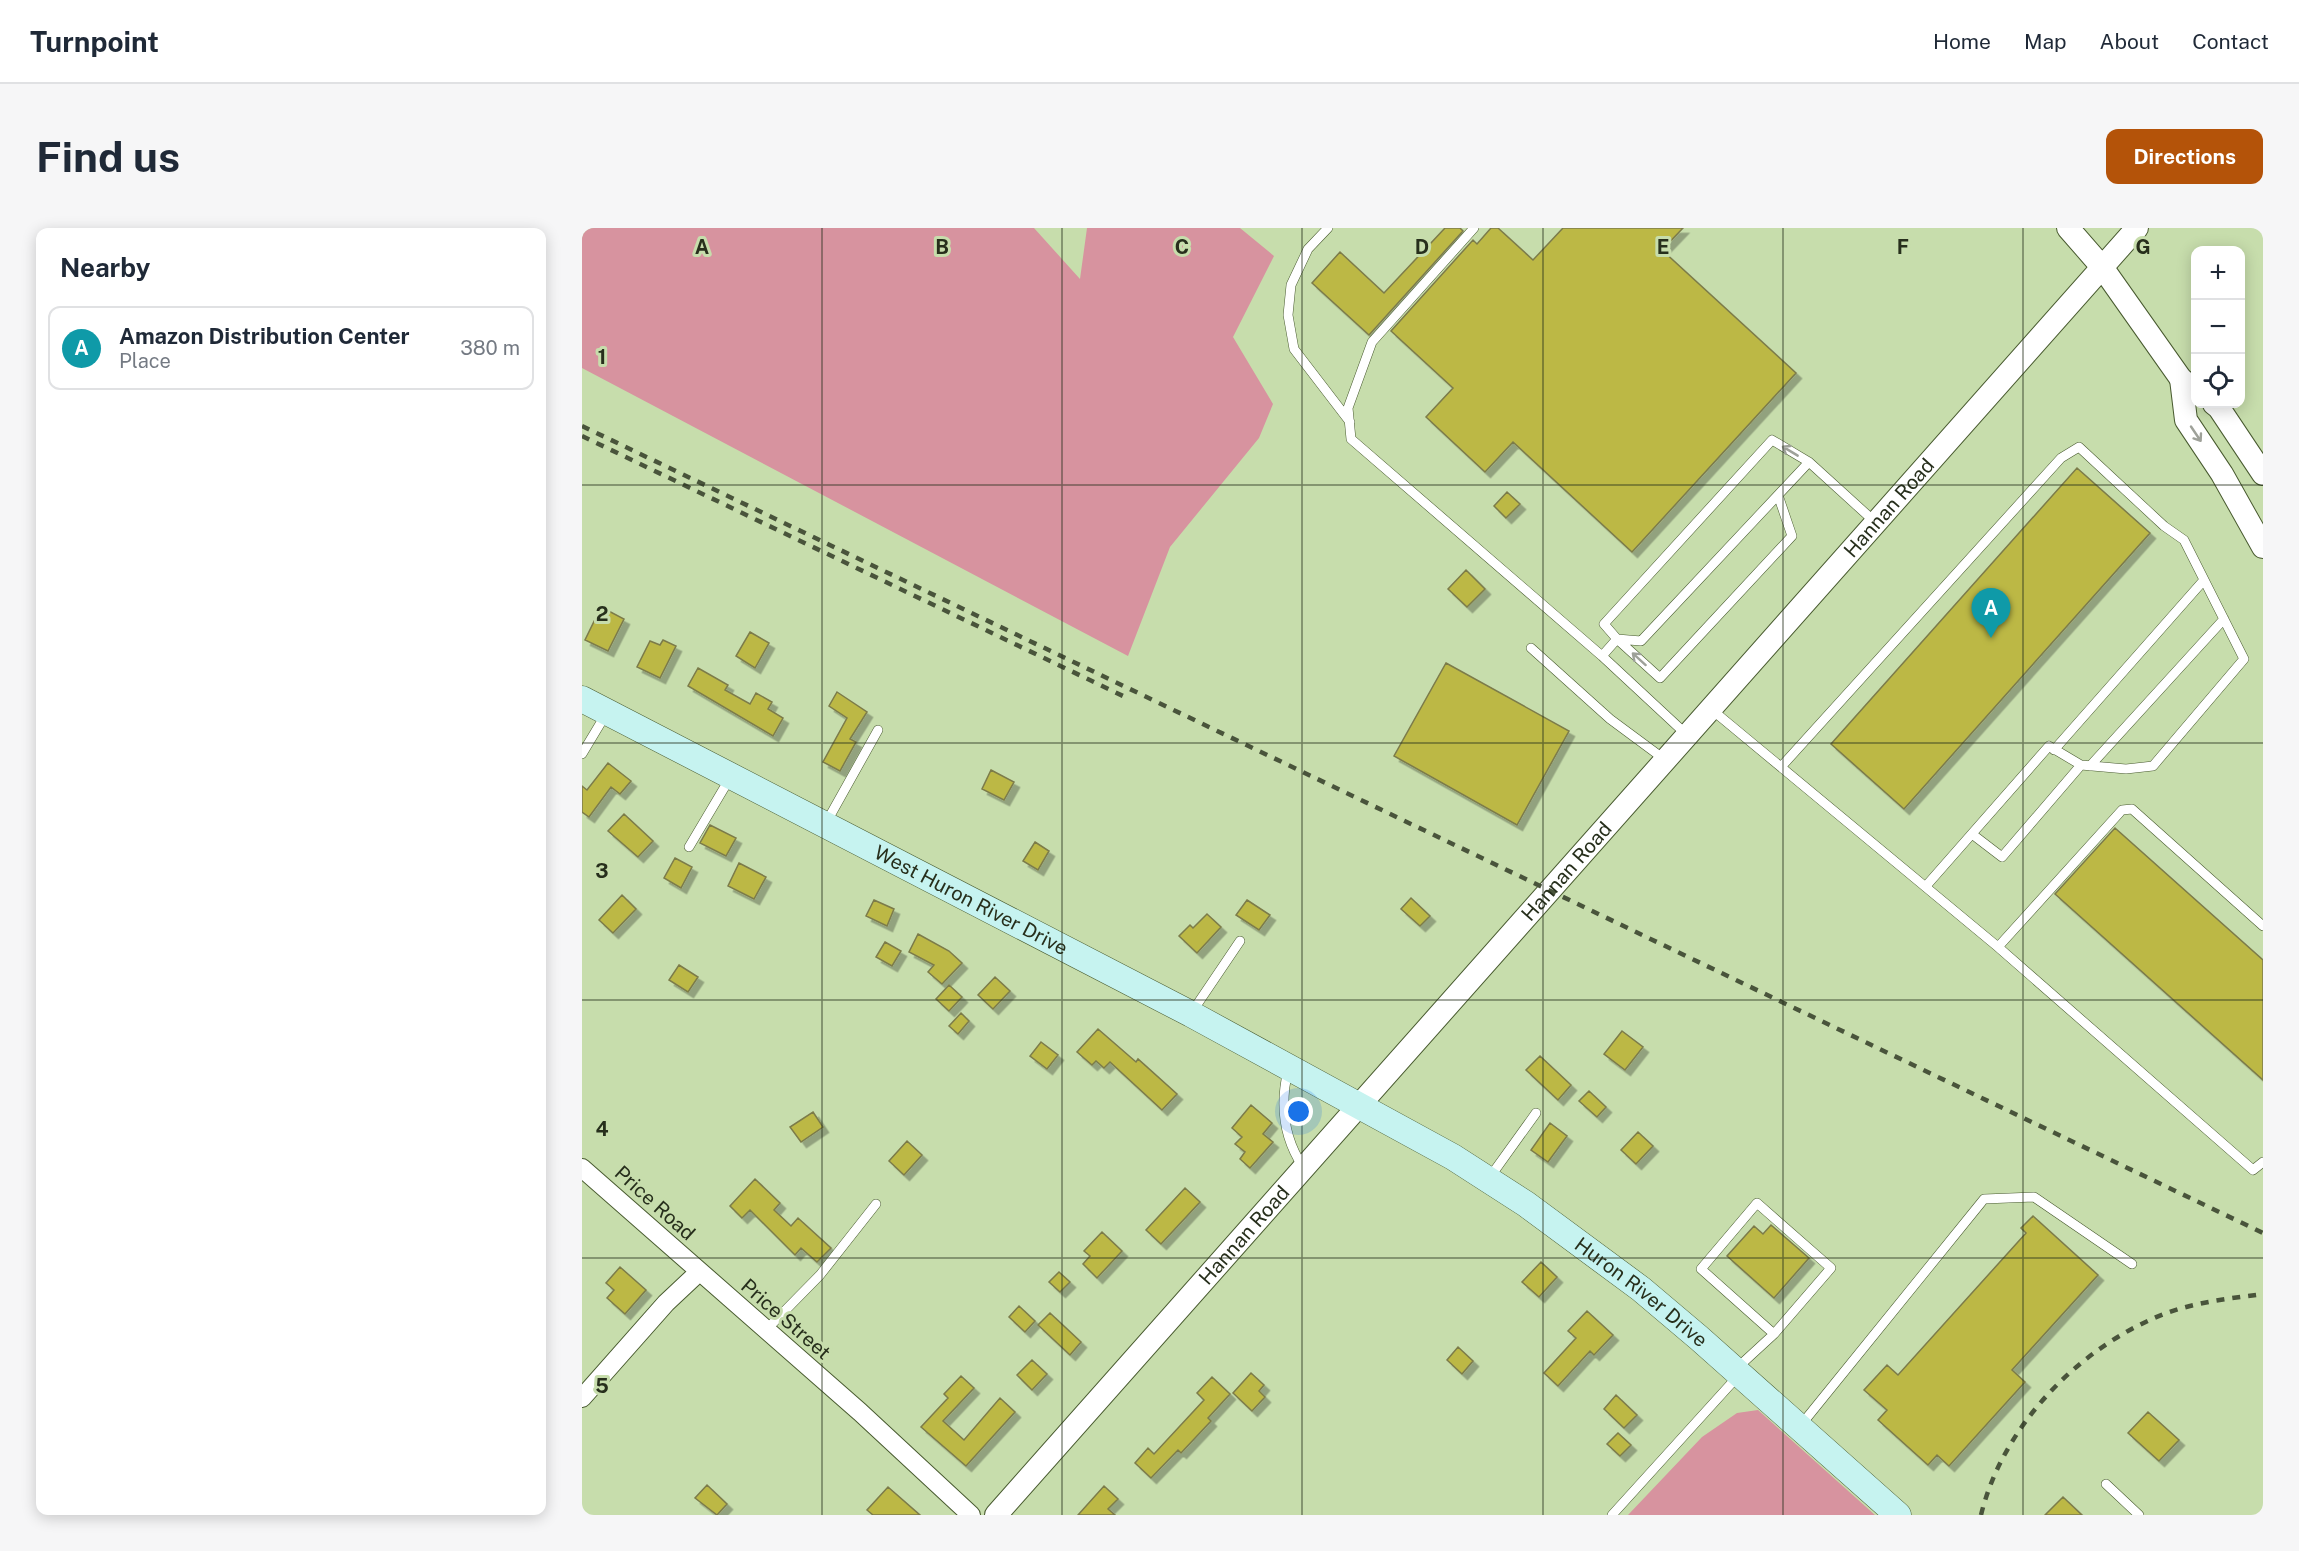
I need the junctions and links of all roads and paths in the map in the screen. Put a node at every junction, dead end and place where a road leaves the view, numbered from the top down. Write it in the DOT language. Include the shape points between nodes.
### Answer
graph roads {
  1 [pos="1328,228"];
  2 [pos="1474,228"];
  3 [pos="2068,228"];
  4 [pos="2137,228"];
  5 [pos="2102,267"];
  6 [pos="2188,384"];
  7 [pos="2219,408"];
  8 [pos="1350,422"];
  9 [pos="1809,462"];
  10 [pos="2263,474"];
  11 [pos="1778,495"];
  12 [pos="1877,524"];
  13 [pos="2263,547"];
  14 [pos="2204,580"];
  15 [pos="2223,619"];
  16 [pos="1617,639"];
  17 [pos="1531,648"];
  18 [pos="1602,656"];
  19 [pos="582,699"];
  20 [pos="1711,710"];
  21 [pos="608,712"];
  22 [pos="878,730"];
  23 [pos="1688,736"];
  24 [pos="2054,750"];
  25 [pos="582,754"];
  26 [pos="1666,760"];
  27 [pos="2086,766"];
  28 [pos="1780,767"];
  29 [pos="731,776"];
  30 [pos="825,825"];
  31 [pos="1972,834"];
  32 [pos="689,847"];
  33 [pos="1926,886"];
  34 [pos="2263,926"];
  35 [pos="1240,941"];
  36 [pos="1998,947"];
  37 [pos="1191,1014"];
  38 [pos="1289,1067"];
  39 [pos="1360,1104"];
  40 [pos="1536,1113"];
  41 [pos="2263,1162"];
  42 [pos="1303,1167"];
  43 [pos="582,1168"];
  44 [pos="1488,1179"];
  45 [pos="876,1204"];
  46 [pos="2132,1264"];
  47 [pos="698,1273"];
  48 [pos="766,1330"];
  49 [pos="1774,1334"];
  50 [pos="1738,1372"];
  51 [pos="582,1398"];
  52 [pos="1800,1427"];
  53 [pos="2106,1484"];
  54 [pos="971,1515"];
  55 [pos="996,1515"];
  56 [pos="1612,1515"];
  57 [pos="1898,1515"];
  58 [pos="2139,1515"];
  1 -- 8 [label="lane" via="1308,249 1292,285 1288,315 1294,349"];
  2 -- 8 [label="lane" via="1372,342 1348,408"];
  3 -- 5 [label="street"];
  4 -- 5 [label="street, Hannan Road"];
  5 -- 6 [label="street"];
  5 -- 12 [label="street, Hannan Road"];
  6 -- 13 [label="street, one-way" via="2186,420"];
  7 -- 10 [label="street"];
  8 -- 18 [label="lane" via="1351,439"];
  9 -- 11 [label="lane"];
  9 -- 12 [label="lane"];
  9 -- 16 [label="lane, one-way" via="1772,440 1604,624"];
  11 -- 16 [label="lane" via="1641,641"];
  11 -- 16 [label="lane, one-way" via="1792,536 1660,678"];
  12 -- 20 [label="street, Hannan Road"];
  14 -- 15 [label="lane"];
  14 -- 24 [label="lane"];
  14 -- 28 [label="lane" via="2184,540 2079,447 2061,458"];
  15 -- 27 [label="lane"];
  15 -- 27 [label="lane" via="2244,659 2153,766"];
  16 -- 18 [label="lane"];
  17 -- 26 [label="lane" via="1610,719"];
  18 -- 23 [label="lane"];
  19 -- 21 [label="main road, West Huron River Drive"];
  20 -- 23 [label="street, Hannan Road"];
  20 -- 28 [label="lane"];
  21 -- 25 [label="lane"];
  21 -- 29 [label="main road, West Huron River Drive"];
  22 -- 30 [label="lane"];
  23 -- 26 [label="street, Hannan Road"];
  24 -- 27 [label="lane"];
  24 -- 31 [label="lane" via="2049,746"];
  26 -- 39 [label="street, Hannan Road"];
  27 -- 31 [label="lane" via="2002,857"];
  28 -- 33 [label="lane"];
  29 -- 30 [label="main road, West Huron River Drive"];
  29 -- 32 [label="lane"];
  30 -- 37 [label="main road, West Huron River Drive"];
  31 -- 33 [label="lane"];
  33 -- 36 [label="lane"];
  34 -- 36 [label="lane" via="2132,809 2121,810"];
  35 -- 37 [label="lane"];
  36 -- 41 [label="lane" via="2253,1170"];
  37 -- 38 [label="main road, West Huron River Drive"];
  38 -- 39 [label="main road, West Huron River Drive"];
  38 -- 42 [label="lane" via="1282,1103 1293,1153"];
  39 -- 42 [label="street, Hannan Road"];
  39 -- 44 [label="main road, Huron River Drive"];
  40 -- 44 [label="lane"];
  42 -- 55 [label="street, Hannan Road"];
  43 -- 47 [label="street, Price Road"];
  44 -- 50 [label="main road, Huron River Drive" via="1641,1289"];
  45 -- 48 [label="lane" via="820,1275"];
  46 -- 52 [label="lane" via="2034,1197 1984,1199"];
  47 -- 48 [label="street, Price Street"];
  47 -- 51 [label="street" via="666,1303"];
  48 -- 54 [label="street, Price Street"];
  49 -- 49 [label="lane" via="1831,1268 1757,1203 1701,1269"];
  49 -- 50 [label="lane"];
  50 -- 52 [label="main road, Huron River Drive"];
  50 -- 56 [label="lane"];
  52 -- 57 [label="main road, Huron River Drive"];
  53 -- 58 [label="lane"];
}
